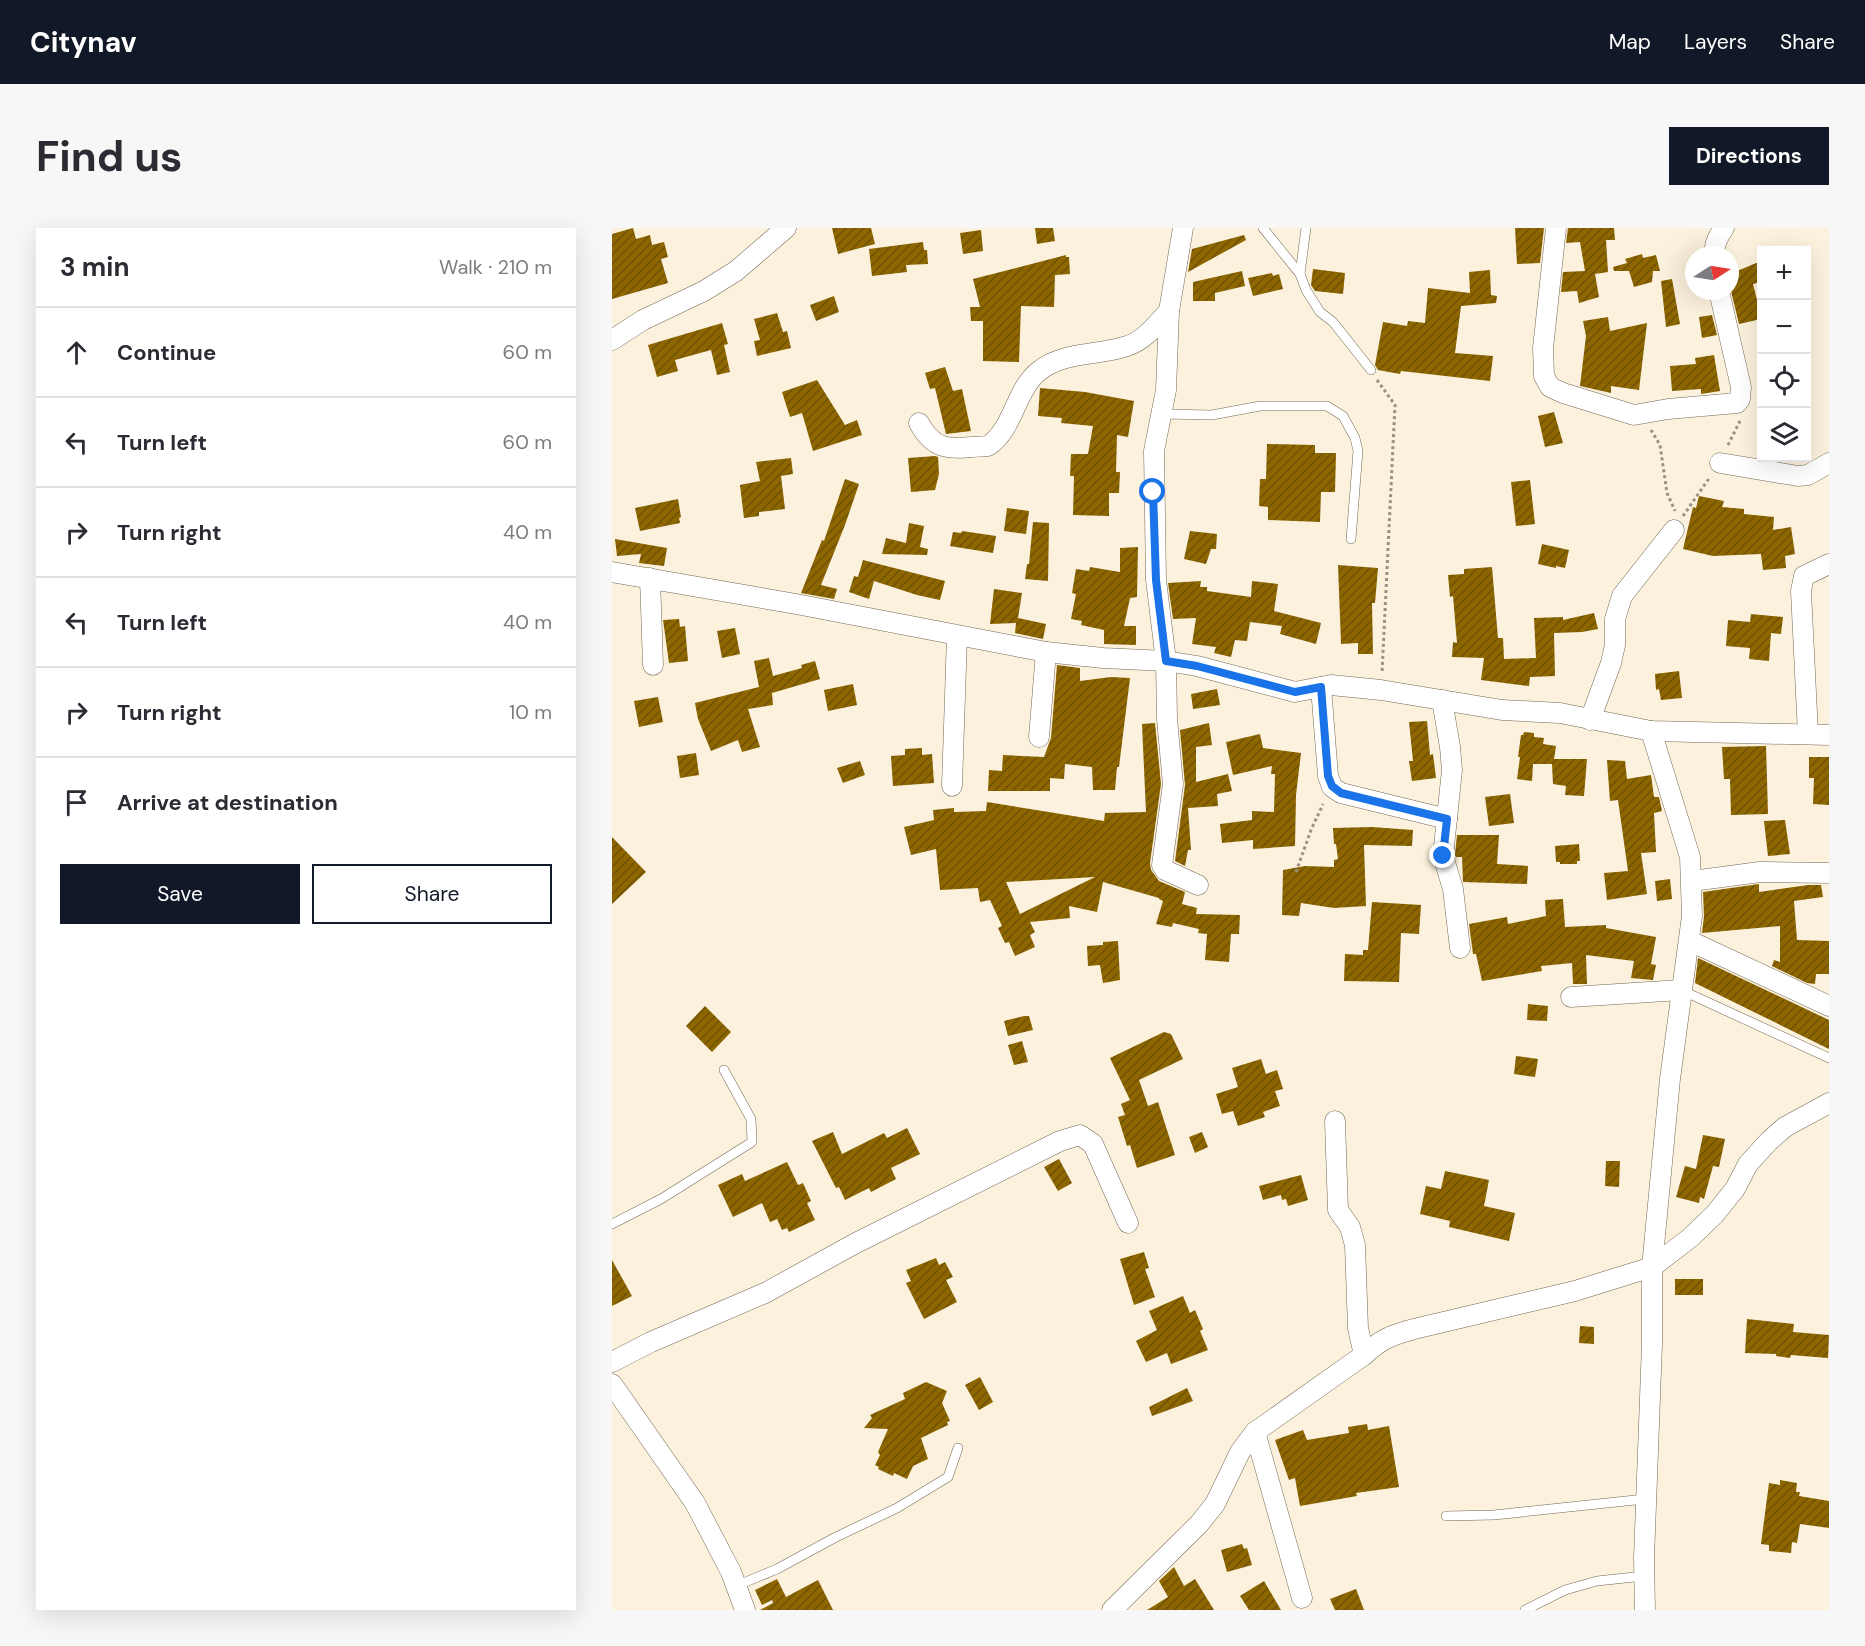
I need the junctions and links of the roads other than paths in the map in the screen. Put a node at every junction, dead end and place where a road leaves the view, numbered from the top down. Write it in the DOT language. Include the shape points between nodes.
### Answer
graph roads {
  1 [pos="786,228"];
  2 [pos="1183,228"];
  3 [pos="1263,228"];
  4 [pos="1306,228"];
  5 [pos="1556,228"];
  6 [pos="1724,228"];
  7 [pos="1715,246"];
  8 [pos="1300,274"];
  9 [pos="1721,300"];
  10 [pos="1169,311"];
  11 [pos="612,339"];
  12 [pos="1371,370"];
  13 [pos="1161,414"];
  14 [pos="919,423"];
  15 [pos="1720,463"];
  16 [pos="1829,463"];
  17 [pos="1675,521"];
  18 [pos="1351,539"];
  19 [pos="1829,564"];
  20 [pos="612,572"];
  21 [pos="650,578"];
  22 [pos="957,636"];
  23 [pos="1046,652"];
  24 [pos="1166,661"];
  25 [pos="653,665"];
  26 [pos="1321,687"];
  27 [pos="1442,700"];
  28 [pos="1590,720"];
  29 [pos="1651,731"];
  30 [pos="1808,734"];
  31 [pos="1829,735"];
  32 [pos="1039,737"];
  33 [pos="952,786"];
  34 [pos="1447,819"];
  35 [pos="1829,873"];
  36 [pos="1692,881"];
  37 [pos="1198,885"];
  38 [pos="1690,942"];
  39 [pos="1460,948"];
  40 [pos="1681,990"];
  41 [pos="1571,997"];
  42 [pos="1829,1006"];
  43 [pos="1829,1058"];
  44 [pos="724,1070"];
  45 [pos="1829,1103"];
  46 [pos="1335,1121"];
  47 [pos="1128,1223"];
  48 [pos="612,1224"];
  49 [pos="1652,1267"];
  50 [pos="1364,1354"];
  51 [pos="612,1362"];
  52 [pos="612,1384"];
  53 [pos="1255,1432"];
  54 [pos="958,1448"];
  55 [pos="1645,1499"];
  56 [pos="1446,1516"];
  57 [pos="1644,1576"];
  58 [pos="736,1586"];
  59 [pos="1302,1598"];
  60 [pos="745,1610"];
  61 [pos="1112,1610"];
  62 [pos="1525,1610"];
  63 [pos="1645,1610"];
  1 -- 11 [label="street" via="736,271"];
  2 -- 10 [label="street"];
  3 -- 8 [label="lane"];
  4 -- 8 [label="lane"];
  5 -- 9 [label="street" via="1543,348 1544,376 1550,387 1563,393 1634,415 1737,403 1742,387"];
  6 -- 7 [label="street"];
  8 -- 12 [label="lane" via="1320,312 1333,322"];
  10 -- 13 [label="street" via="1166,390"];
  10 -- 14 [label="street" via="1128,346 1071,356 1040,370 1028,382 1001,434 988,446 936,445"];
  13 -- 18 [label="lane" via="1212,416 1260,406 1327,406 1343,416 1358,451"];
  13 -- 24 [label="street" via="1154,451 1153,492 1156,580"];
  15 -- 16 [label="street" via="1798,476"];
  17 -- 28 [label="street" via="1622,596 1615,619 1611,663"];
  19 -- 30 [label="street" via="1804,576 1801,591"];
  20 -- 21 [label="street"];
  21 -- 22 [label="street"];
  21 -- 25 [label="street"];
  22 -- 23 [label="street"];
  22 -- 33 [label="street"];
  23 -- 24 [label="street"];
  23 -- 32 [label="street"];
  24 -- 26 [label="street" via="1295,692"];
  24 -- 37 [label="street" via="1173,784 1162,865"];
  26 -- 27 [label="street" via="1382,690"];
  26 -- 34 [label="street" via="1332,786 1341,793"];
  27 -- 28 [label="street"];
  27 -- 34 [label="street" via="1452,770"];
  28 -- 29 [label="street"];
  29 -- 30 [label="street"];
  29 -- 36 [label="street" via="1690,857"];
  30 -- 31 [label="street"];
  34 -- 39 [label="street" via="1443,856 1453,889"];
  35 -- 36 [label="street" via="1760,872"];
  36 -- 38 [label="street"];
  38 -- 40 [label="street"];
  38 -- 42 [label="street"];
  40 -- 41 [label="street"];
  40 -- 43 [label="lane"];
  40 -- 49 [label="street"];
  44 -- 48 [label="lane" via="751,1119 752,1142 661,1199"];
  45 -- 49 [label="street" via="1785,1127 1769,1141 1748,1164 1735,1189 1714,1215"];
  46 -- 50 [label="street" via="1338,1209 1350,1227 1355,1245 1358,1328"];
  47 -- 51 [label="street" via="1093,1144 1080,1135 1060,1141 856,1243 765,1293"];
  49 -- 50 [label="street" via="1575,1291 1394,1334"];
  49 -- 55 [label="street"];
  50 -- 53 [label="street"];
  52 -- 58 [label="street" via="695,1503"];
  53 -- 59 [label="street"];
  53 -- 61 [label="street" via="1204,1518"];
  54 -- 58 [label="lane" via="948,1477 897,1508"];
  55 -- 56 [label="lane" via="1494,1515"];
  55 -- 57 [label="street"];
  57 -- 62 [label="lane" via="1598,1581 1565,1590"];
  57 -- 63 [label="street"];
  58 -- 60 [label="street"];
}
